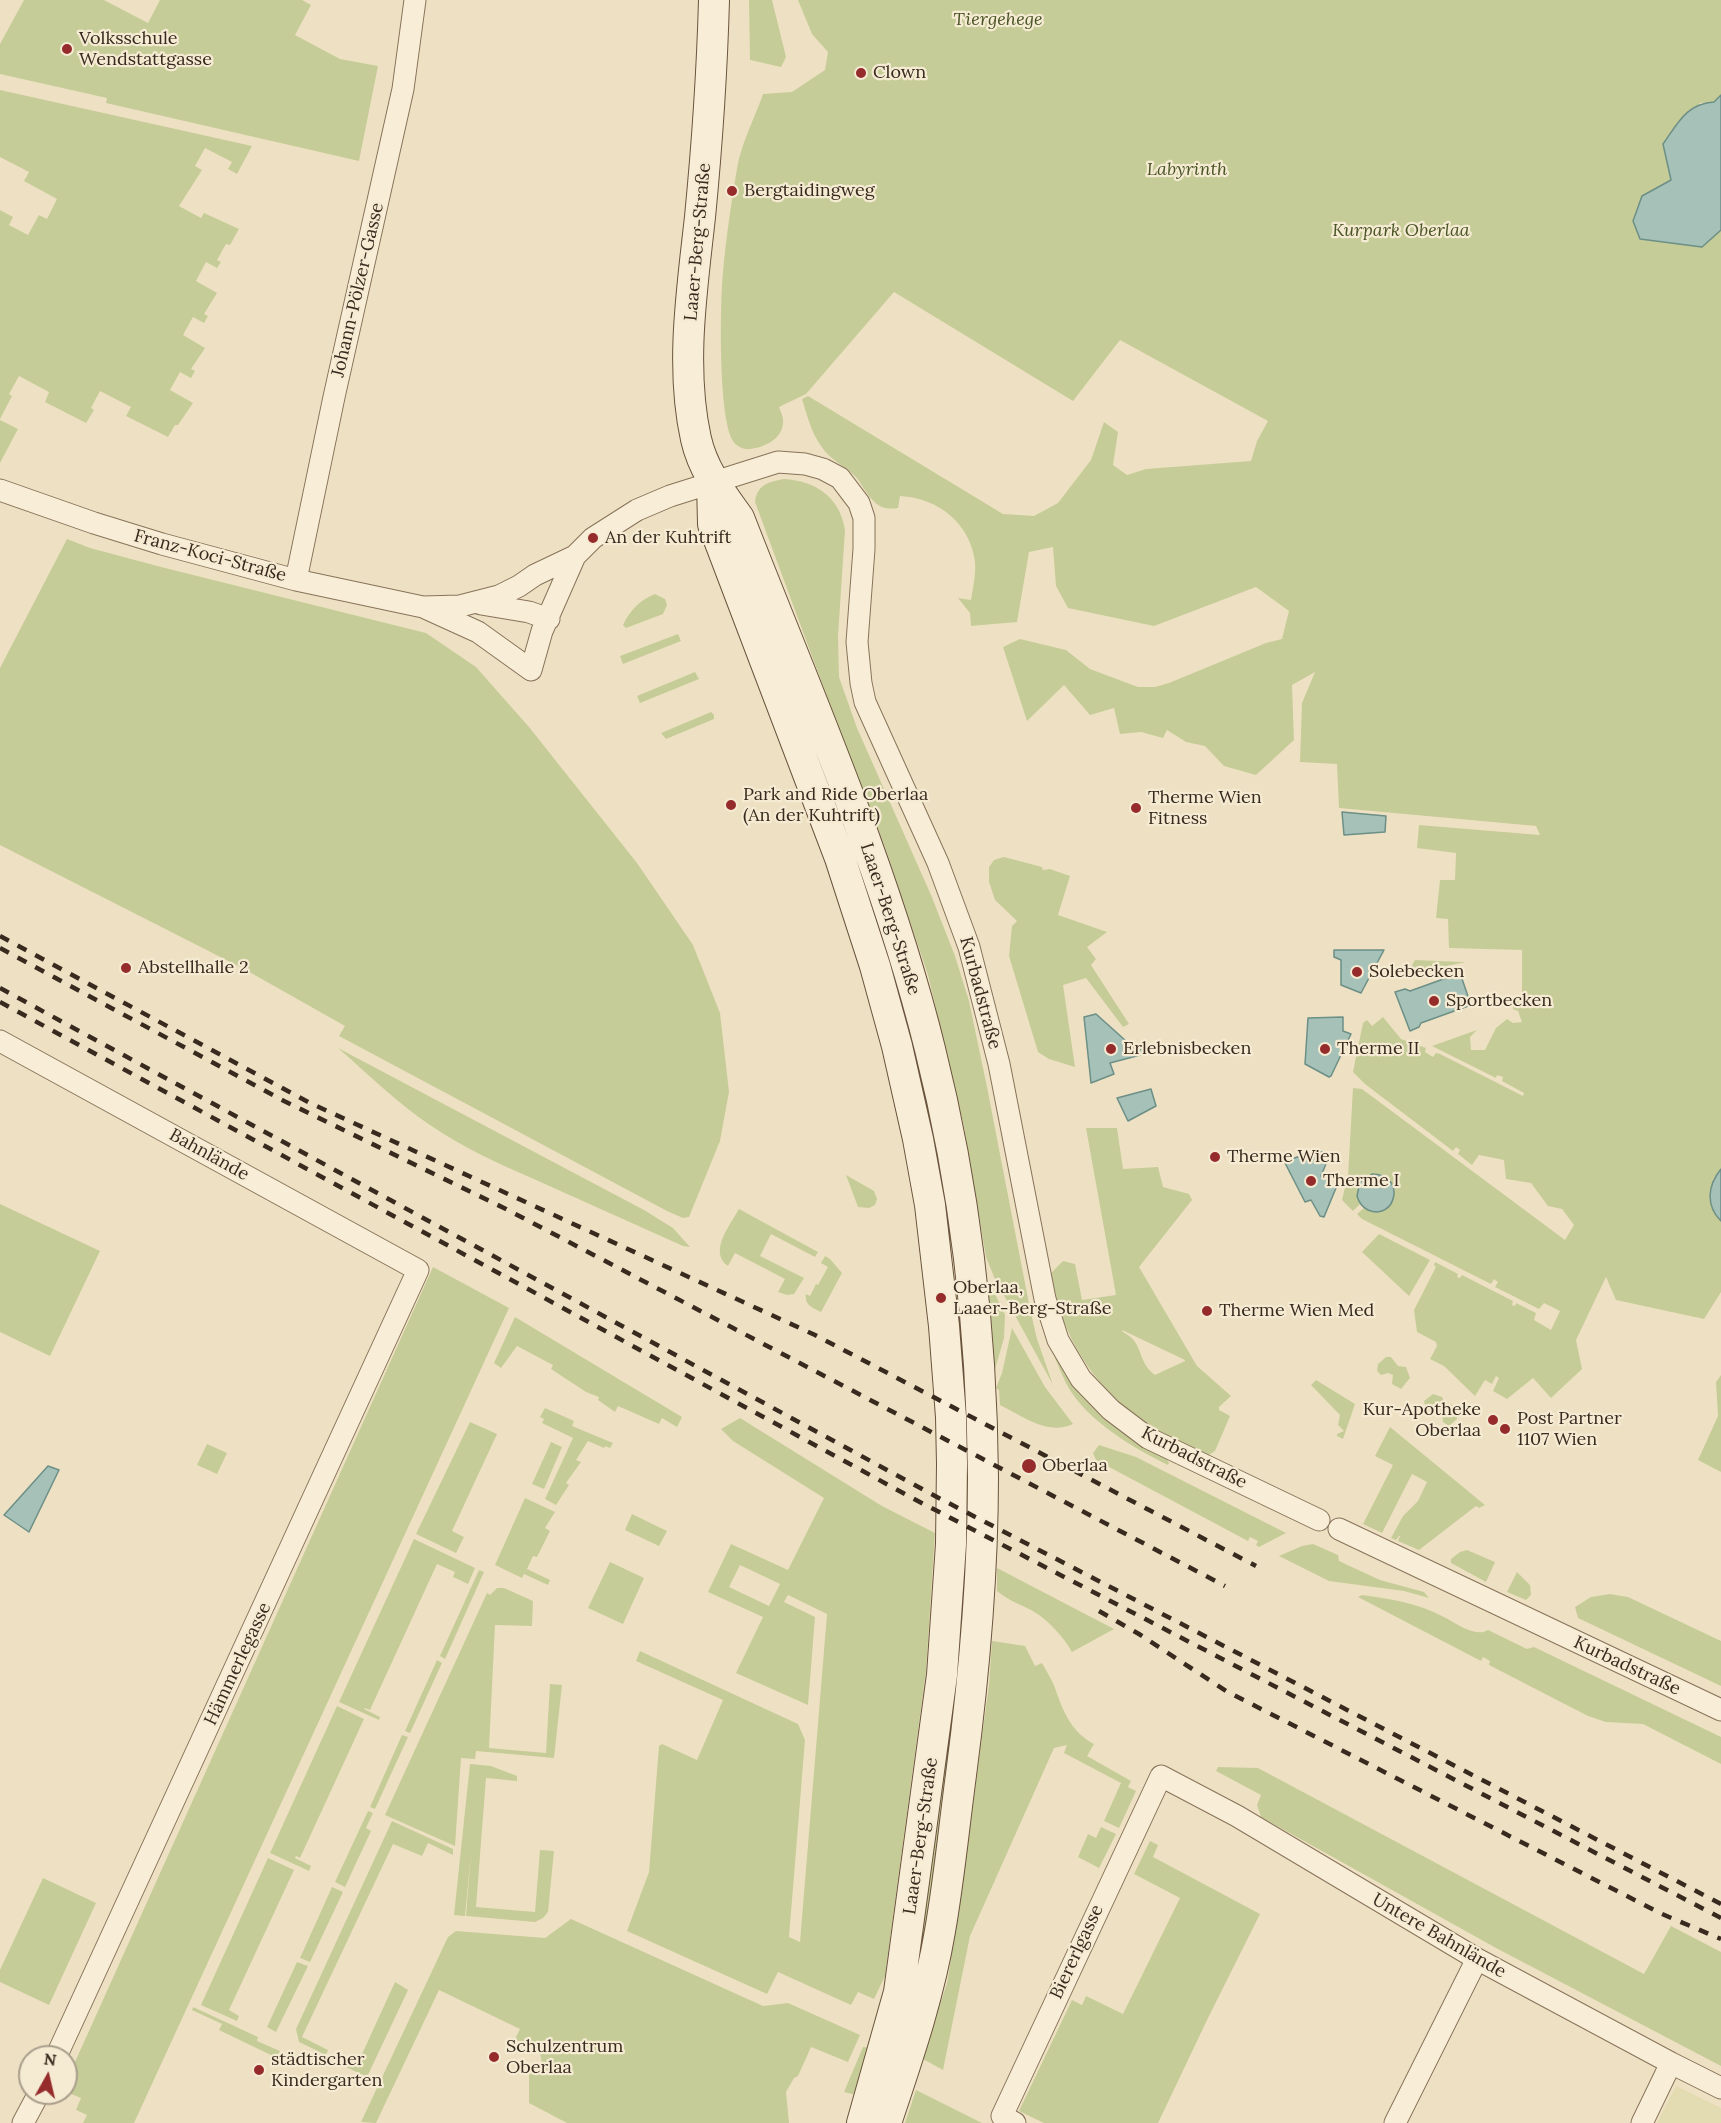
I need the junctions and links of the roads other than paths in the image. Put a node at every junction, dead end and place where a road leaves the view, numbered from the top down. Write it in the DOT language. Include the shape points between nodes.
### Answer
graph roads {
  1 [pos="415,0"];
  2 [pos="714,0"];
  3 [pos="712,482"];
  4 [pos="0,490"];
  5 [pos="575,556"];
  6 [pos="296,580"];
  7 [pos="478,603"];
  8 [pos="423,607"];
  9 [pos="549,619"];
  10 [pos="0,1041"];
  11 [pos="418,1270"];
  12 [pos="1319,1520"];
  13 [pos="1339,1529"];
  14 [pos="1721,1710"];
  15 [pos="1161,1776"];
  16 [pos="1477,1959"];
  17 [pos="62,2045"];
  18 [pos="1671,2063"];
  19 [pos="1721,2088"];
  20 [pos="33,2105"];
  21 [pos="23,2123"];
  22 [pos="862,2123"];
  23 [pos="886,2123"];
  24 [pos="1014,2123"];
  25 [pos="1395,2123"];
  26 [pos="1642,2123"];
  1 -- 6 [label="street, Johann-Pölzer-Gasse" via="403,89"];
  2 -- 3 [label="main road, Laaer-Berg-Straße" via="688,376 697,441"];
  3 -- 5 [label="street, Franz-Koci-Straße" via="637,510 593,538"];
  3 -- 12 [label="street, Kurbadstraße" via="778,462 791,462 840,478 859,503 864,518 864,549 857,642 865,702 938,863 969,947 999,1064 1045,1299 1058,1340 1081,1379 1148,1438"];
  3 -- 22 [label="main road, Laaer-Berg-Straße" via="713,524 840,858 897,1046 930,1204 948,1365 951,1544 942,1675 901,1982"];
  3 -- 23 [label="main road, Laaer-Berg-Straße" via="739,518 849,799 904,955 930,1046 966,1244 979,1382 983,1480 972,1693 940,1933"];
  4 -- 6 [label="street, Franz-Koci-Straße" via="117,530"];
  5 -- 7 [label="street, Franz-Koci-Straße"];
  5 -- 9 [label="street, Franz-Koci-Straße"];
  6 -- 8 [label="street, Franz-Koci-Straße"];
  7 -- 8 [label="street, Franz-Koci-Straße"];
  7 -- 9 [label="street, Franz-Koci-Straße"];
  8 -- 9 [label="street, Franz-Koci-Straße" via="478,632 531,670"];
  10 -- 11 [label="street, Bahnlände"];
  11 -- 17 [label="street, Hämmerlegasse"];
  13 -- 14 [label="street, Kurbadstraße"];
  15 -- 16 [label="street, Untere Bahnlände" via="1238,1816"];
  15 -- 24 [label="street, Biererlgasse" via="1002,2116"];
  16 -- 18 [label="street, Untere Bahnlände"];
  16 -- 25 [label="street"];
  18 -- 19 [label="street, Untere Bahnlände"];
  18 -- 26 [label="street"];
  20 -- 21 [label="street"];
}
